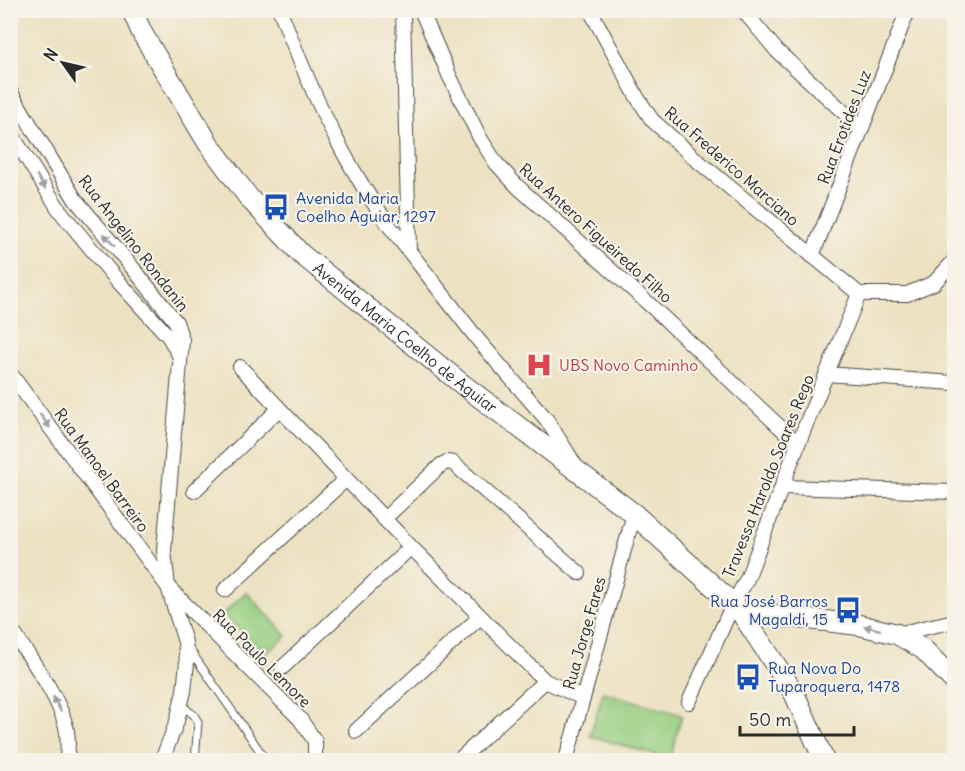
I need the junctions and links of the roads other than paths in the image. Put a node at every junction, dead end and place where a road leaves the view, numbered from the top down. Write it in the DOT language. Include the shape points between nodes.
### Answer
graph roads {
  1 [pos="132,10"];
  2 [pos="280,10"];
  3 [pos="403,10"];
  4 [pos="421,10"];
  5 [pos="590,10"];
  6 [pos="743,10"];
  7 [pos="908,10"];
  8 [pos="10,91"];
  9 [pos="861,128"];
  10 [pos="10,132"];
  11 [pos="409,251"];
  12 [pos="812,256"];
  13 [pos="954,261"];
  14 [pos="858,294"];
  15 [pos="180,358"];
  16 [pos="240,368"];
  17 [pos="826,374"];
  18 [pos="12,378"];
  19 [pos="954,383"];
  20 [pos="279,409"];
  21 [pos="798,444"];
  22 [pos="580,474"];
  23 [pos="346,479"];
  24 [pos="782,486"];
  25 [pos="194,491"];
  26 [pos="954,492"];
  27 [pos="634,514"];
  28 [pos="384,519"];
  29 [pos="411,547"];
  30 [pos="579,573"];
  31 [pos="168,587"];
  32 [pos="225,590"];
  33 [pos="737,608"];
  34 [pos="480,617"];
  35 [pos="779,617"];
  36 [pos="954,621"];
  37 [pos="10,628"];
  38 [pos="897,634"];
  39 [pos="185,642"];
  40 [pos="763,646"];
  41 [pos="282,668"];
  42 [pos="545,681"];
  43 [pos="954,681"];
  44 [pos="583,698"];
  45 [pos="689,702"];
  46 [pos="181,704"];
  47 [pos="356,731"];
  48 [pos="67,760"];
  49 [pos="162,760"];
  50 [pos="195,760"];
  51 [pos="266,760"];
  52 [pos="315,760"];
  53 [pos="459,760"];
  54 [pos="566,760"];
  55 [pos="824,760"];
  1 -- 22 [label="main road, Avenida Maria Coelho de Aguiar" via="208,143 249,198 301,254"];
  2 -- 11 [label="street" via="332,130 384,222"];
  3 -- 11 [label="street"];
  4 -- 21 [label="street, Rua Antero Figueiredo Filho" via="450,77 496,163"];
  5 -- 12 [label="street, Rua Frederico Marciano" via="652,120"];
  6 -- 9 [label="street" via="777,51"];
  7 -- 9 [label="street, Rua Erotides Luz"];
  15 -- 8 [label="street, Rua Angelino Rondanin, one-way" via="182,340 176,322 75,199"];
  9 -- 12 [label="street, Rua Erotides Luz"];
  10 -- 15 [label="street, one-way" via="60,211 169,337"];
  11 -- 22 [label="street" via="547,420"];
  12 -- 14 [label="street, Rua Frederico Marciano"];
  13 -- 14 [label="street" via="934,283 907,294"];
  14 -- 17 [label="street, Travessa Haroldo Soares Rego"];
  15 -- 31 [label="street, Rua Angelino Rondanin" via="165,527"];
  16 -- 20 [label="street"];
  17 -- 19 [label="street"];
  17 -- 21 [label="street, Travessa Haroldo Soares Rego"];
  18 -- 31 [label="street, Rua Manoel Barreiro, one-way"];
  20 -- 23 [label="street"];
  20 -- 25 [label="street"];
  21 -- 24 [label="street, Travessa Haroldo Soares Rego"];
  22 -- 27 [label="main road, Avenida Maria Coelho de Aguiar"];
  23 -- 28 [label="street"];
  23 -- 32 [label="street"];
  24 -- 26 [label="street"];
  24 -- 33 [label="street, Travessa Haroldo Soares Rego"];
  27 -- 33 [label="main road, Avenida Maria Coelho de Aguiar"];
  27 -- 44 [label="street, Rua Jorge Fares"];
  28 -- 29 [label="street"];
  28 -- 30 [label="street" via="441,465 453,463"];
  29 -- 34 [label="street"];
  29 -- 41 [label="street"];
  31 -- 39 [label="street"];
  31 -- 52 [label="street, Rua Paulo Lemore" via="300,719 315,741"];
  33 -- 35 [label="main road"];
  33 -- 40 [label="main road, Avenida Maria Coelho de Aguiar"];
  33 -- 45 [label="street, Travessa Haroldo Soares Rego"];
  34 -- 42 [label="street"];
  34 -- 47 [label="street"];
  38 -- 35 [label="main road, one-way" via="859,625"];
  35 -- 40 [label="main road"];
  36 -- 38 [label="street"];
  48 -- 37 [label="street, one-way" via="66,723"];
  38 -- 43 [label="main road" via="922,649"];
  39 -- 46 [label="street" via="187,662"];
  39 -- 51 [label="lane"];
  40 -- 55 [label="main road, Avenida Maria Coelho de Aguiar" via="794,693"];
  42 -- 44 [label="street"];
  42 -- 53 [label="street"];
  44 -- 54 [label="street, Rua Jorge Fares"];
  46 -- 49 [label="street"];
  46 -- 50 [label="lane" via="198,722"];
}
